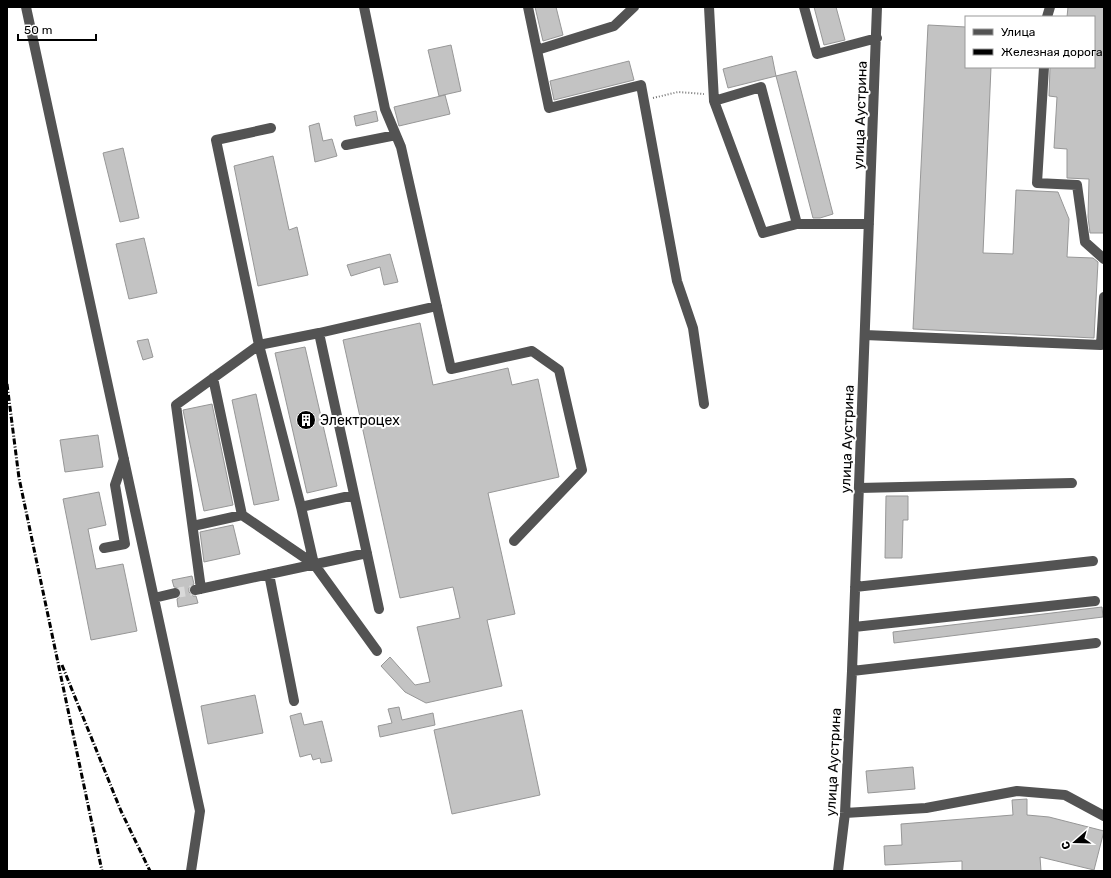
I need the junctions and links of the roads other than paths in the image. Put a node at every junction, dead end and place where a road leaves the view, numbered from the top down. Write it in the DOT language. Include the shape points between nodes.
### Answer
graph roads {
  1 [pos="26,7"];
  2 [pos="364,7"];
  3 [pos="528,7"];
  4 [pos="634,7"];
  5 [pos="709,7"];
  6 [pos="804,7"];
  7 [pos="877,7"];
  8 [pos="877,38"];
  9 [pos="537,50"];
  10 [pos="1044,68"];
  11 [pos="713,98"];
  12 [pos="271,128"];
  13 [pos="396,135"];
  14 [pos="346,145"];
  15 [pos="797,224"];
  16 [pos="869,224"];
  17 [pos="1104,259"];
  18 [pos="1104,297"];
  19 [pos="437,306"];
  20 [pos="319,333"];
  21 [pos="865,336"];
  22 [pos="259,345"];
  23 [pos="213,378"];
  24 [pos="704,404"];
  25 [pos="124,459"];
  26 [pos="1072,483"];
  27 [pos="859,488"];
  28 [pos="354,495"];
  29 [pos="301,507"];
  30 [pos="242,515"];
  31 [pos="193,526"];
  32 [pos="514,541"];
  33 [pos="104,548"];
  34 [pos="367,553"];
  35 [pos="1093,561"];
  36 [pos="314,564"];
  37 [pos="269,574"];
  38 [pos="855,587"];
  39 [pos="175,594"];
  40 [pos="154,598"];
  41 [pos="1096,601"];
  42 [pos="379,609"];
  43 [pos="854,627"];
  44 [pos="1096,643"];
  45 [pos="377,651"];
  46 [pos="852,671"];
  47 [pos="294,701"];
  48 [pos="845,813"];
  49 [pos="1104,816"];
  50 [pos="191,871"];
  51 [pos="838,871"];
  1 -- 25 [label="street"];
  2 -- 13 [label="street" via="385,109"];
  3 -- 9 [label="street"];
  4 -- 9 [label="street" via="614,26"];
  5 -- 11 [label="street"];
  6 -- 8 [label="street" via="816,54"];
  7 -- 8 [label="street, улица Аустрина"];
  8 -- 16 [label="street, улица Аустрина"];
  9 -- 24 [label="street" via="549,108 641,85 677,281 693,328"];
  10 -- 17 [label="street" via="1037,183 1077,185 1085,242"];
  11 -- 15 [label="street" via="763,233"];
  11 -- 15 [label="street" via="761,87"];
  12 -- 22 [label="street" via="216,140"];
  13 -- 14 [label="street"];
  13 -- 19 [label="street" via="401,147"];
  15 -- 16 [label="street"];
  16 -- 21 [label="street, улица Аустрина"];
  18 -- 21 [label="street" via="1101,345"];
  19 -- 20 [label="street"];
  19 -- 32 [label="street" via="451,369 532,351 559,370 582,470"];
  20 -- 22 [label="street"];
  20 -- 28 [label="street"];
  21 -- 27 [label="street, улица Аустрина"];
  22 -- 23 [label="street"];
  22 -- 29 [label="street"];
  23 -- 30 [label="street"];
  23 -- 31 [label="street" via="176,405"];
  25 -- 33 [label="street" via="115,484 125,544"];
  25 -- 40 [label="street"];
  26 -- 27 [label="street"];
  27 -- 38 [label="street, улица Аустрина"];
  28 -- 29 [label="street"];
  28 -- 34 [label="street"];
  29 -- 36 [label="street"];
  30 -- 31 [label="street"];
  30 -- 36 [label="street"];
  31 -- 37 [label="street" via="198,590"];
  34 -- 36 [label="street"];
  34 -- 42 [label="street"];
  35 -- 38 [label="street"];
  36 -- 37 [label="street"];
  36 -- 45 [label="street"];
  37 -- 47 [label="street"];
  38 -- 43 [label="street, улица Аустрина"];
  39 -- 40 [label="street"];
  40 -- 50 [label="street" via="200,811"];
  41 -- 43 [label="street"];
  43 -- 46 [label="street, улица Аустрина"];
  44 -- 46 [label="street"];
  46 -- 48 [label="street, улица Аустрина"];
  48 -- 49 [label="street" via="926,808 1017,791 1065,794"];
  48 -- 51 [label="street, улица Аустрина"];
}
